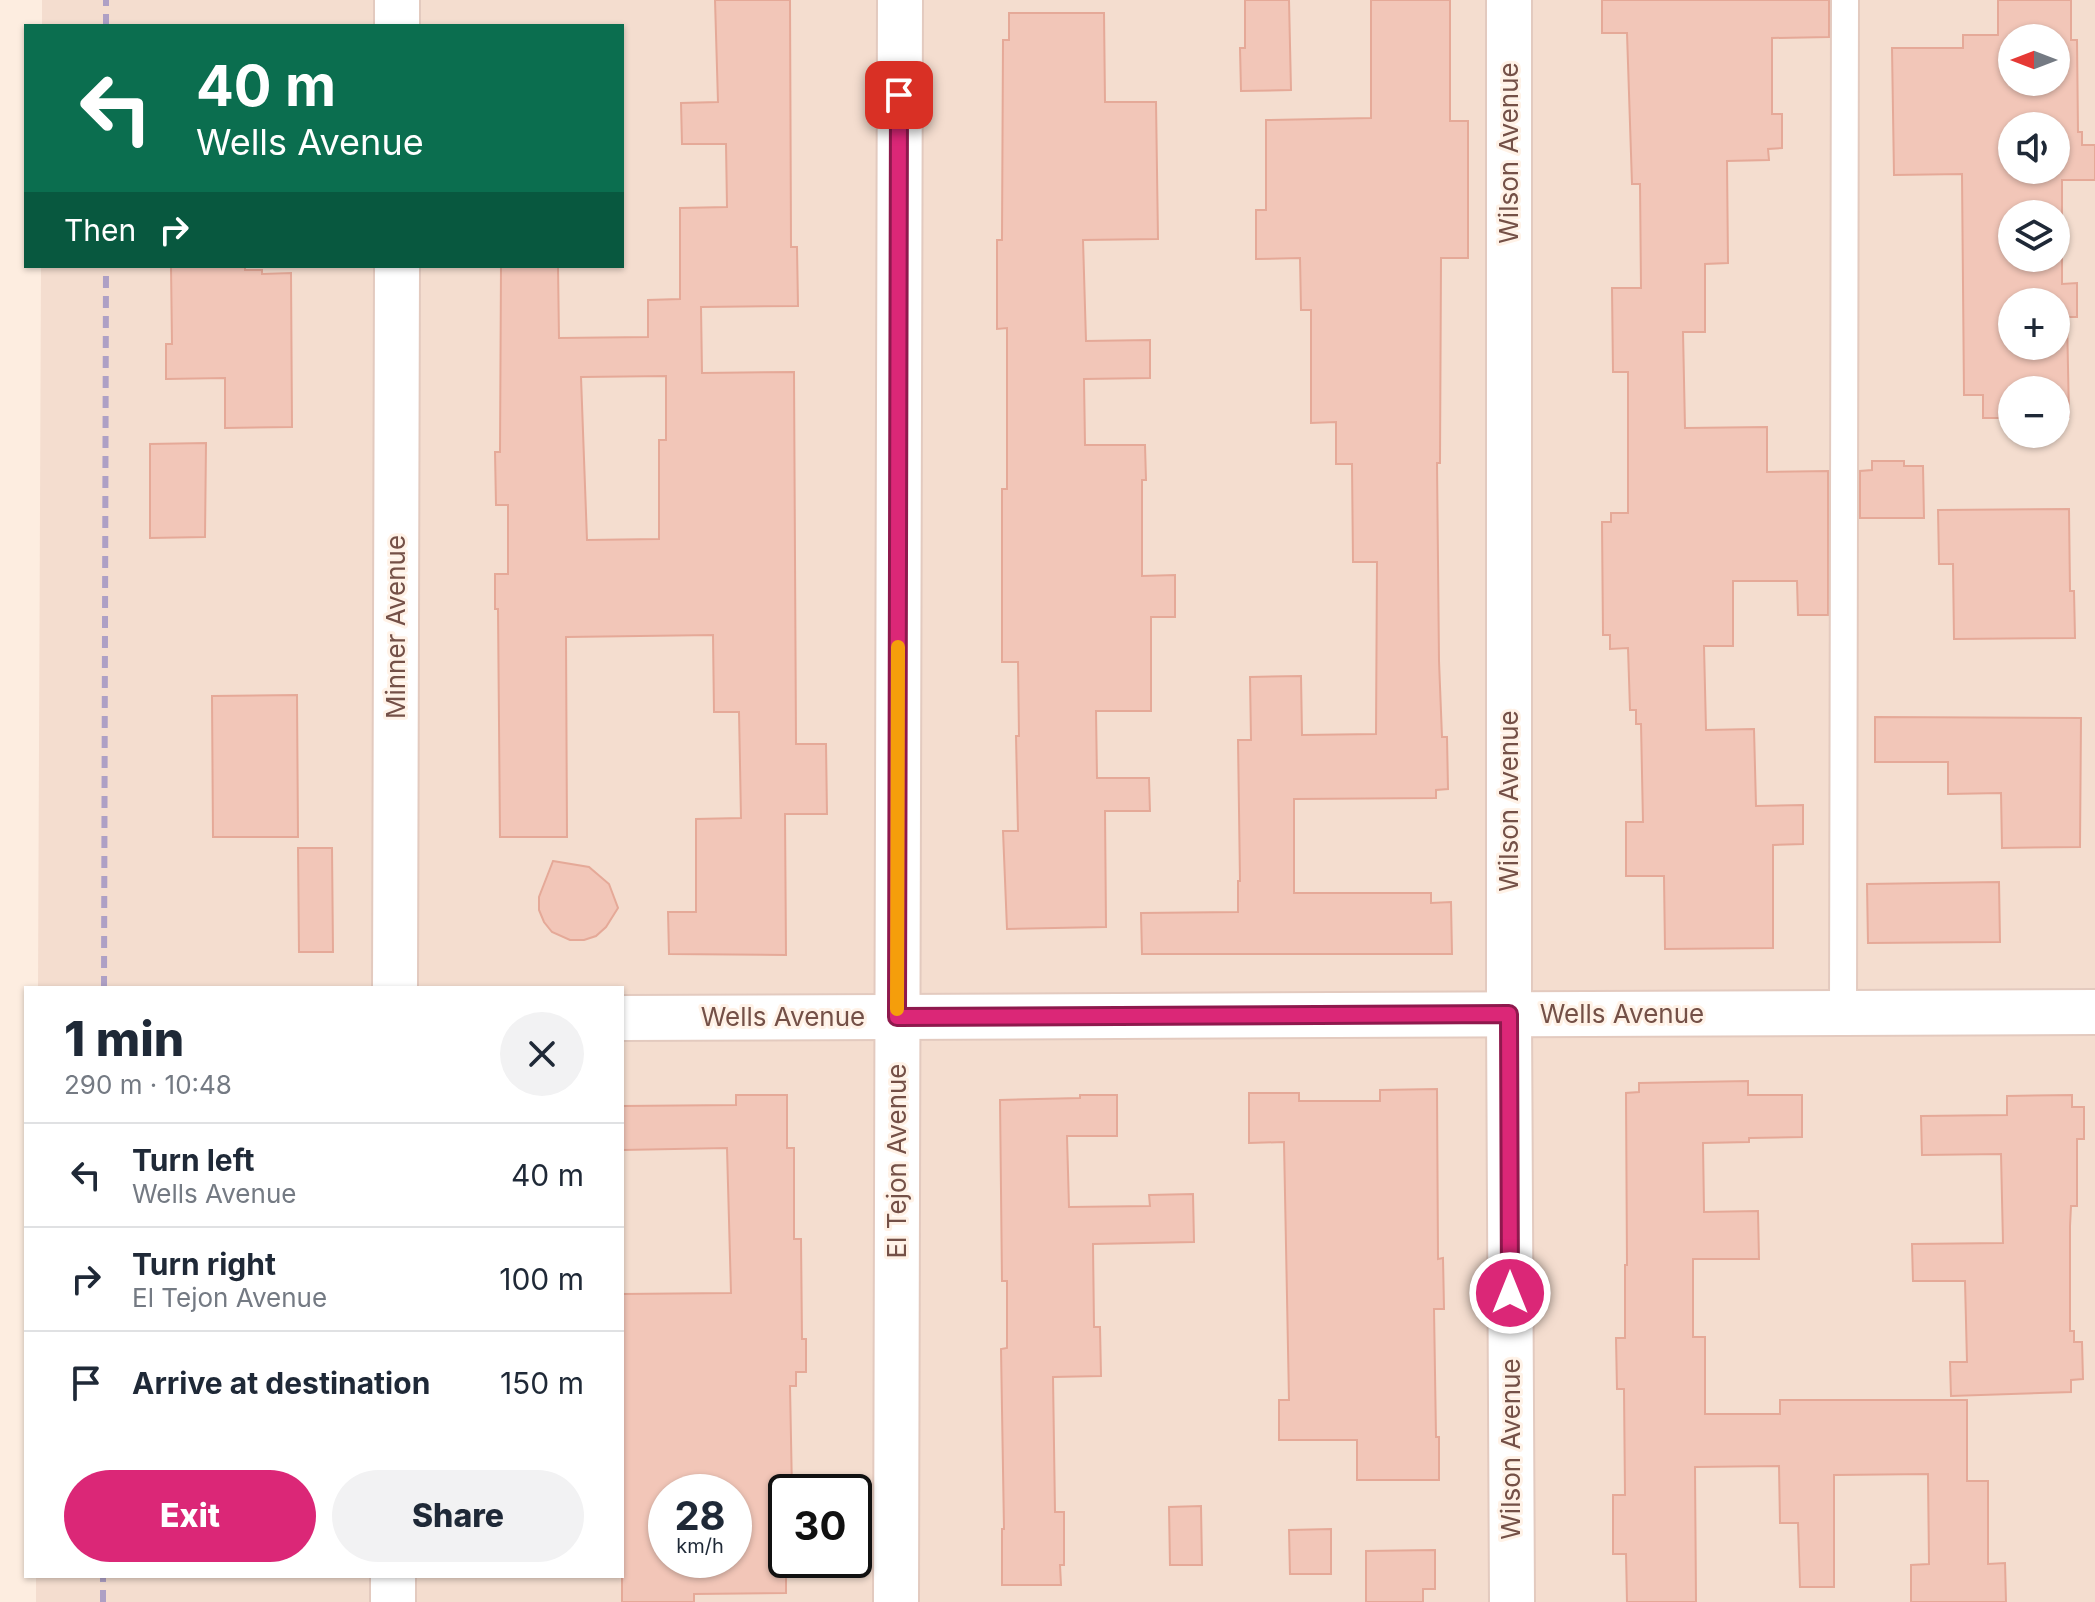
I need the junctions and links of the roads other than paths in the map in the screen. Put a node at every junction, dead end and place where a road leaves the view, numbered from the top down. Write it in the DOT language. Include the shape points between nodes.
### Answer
graph roads {
  1 [pos="397,0"];
  2 [pos="900,0"];
  3 [pos="1509,0"];
  4 [pos="1845,0"];
  5 [pos="397,24"];
  6 [pos="397,268"];
  7 [pos="395,986"];
  8 [pos="2095,1012"];
  9 [pos="1843,1013"];
  10 [pos="1509,1014"];
  11 [pos="897,1017"];
  12 [pos="624,1018"];
  13 [pos="393,1578"];
  14 [pos="393,1602"];
  15 [pos="896,1602"];
  16 [pos="1512,1602"];
  1 -- 5 [label="street"];
  2 -- 11 [label="street, El Tejon Avenue"];
  3 -- 10 [label="street, Wilson Avenue"];
  4 -- 9 [label="lane"];
  6 -- 7 [label="street, Minner Avenue"];
  8 -- 9 [label="street, Wells Avenue"];
  9 -- 10 [label="street, Wells Avenue"];
  10 -- 11 [label="street, Wells Avenue"];
  10 -- 16 [label="street, Wilson Avenue"];
  11 -- 12 [label="street, Wells Avenue"];
  11 -- 15 [label="street, El Tejon Avenue"];
  13 -- 14 [label="street"];
}
